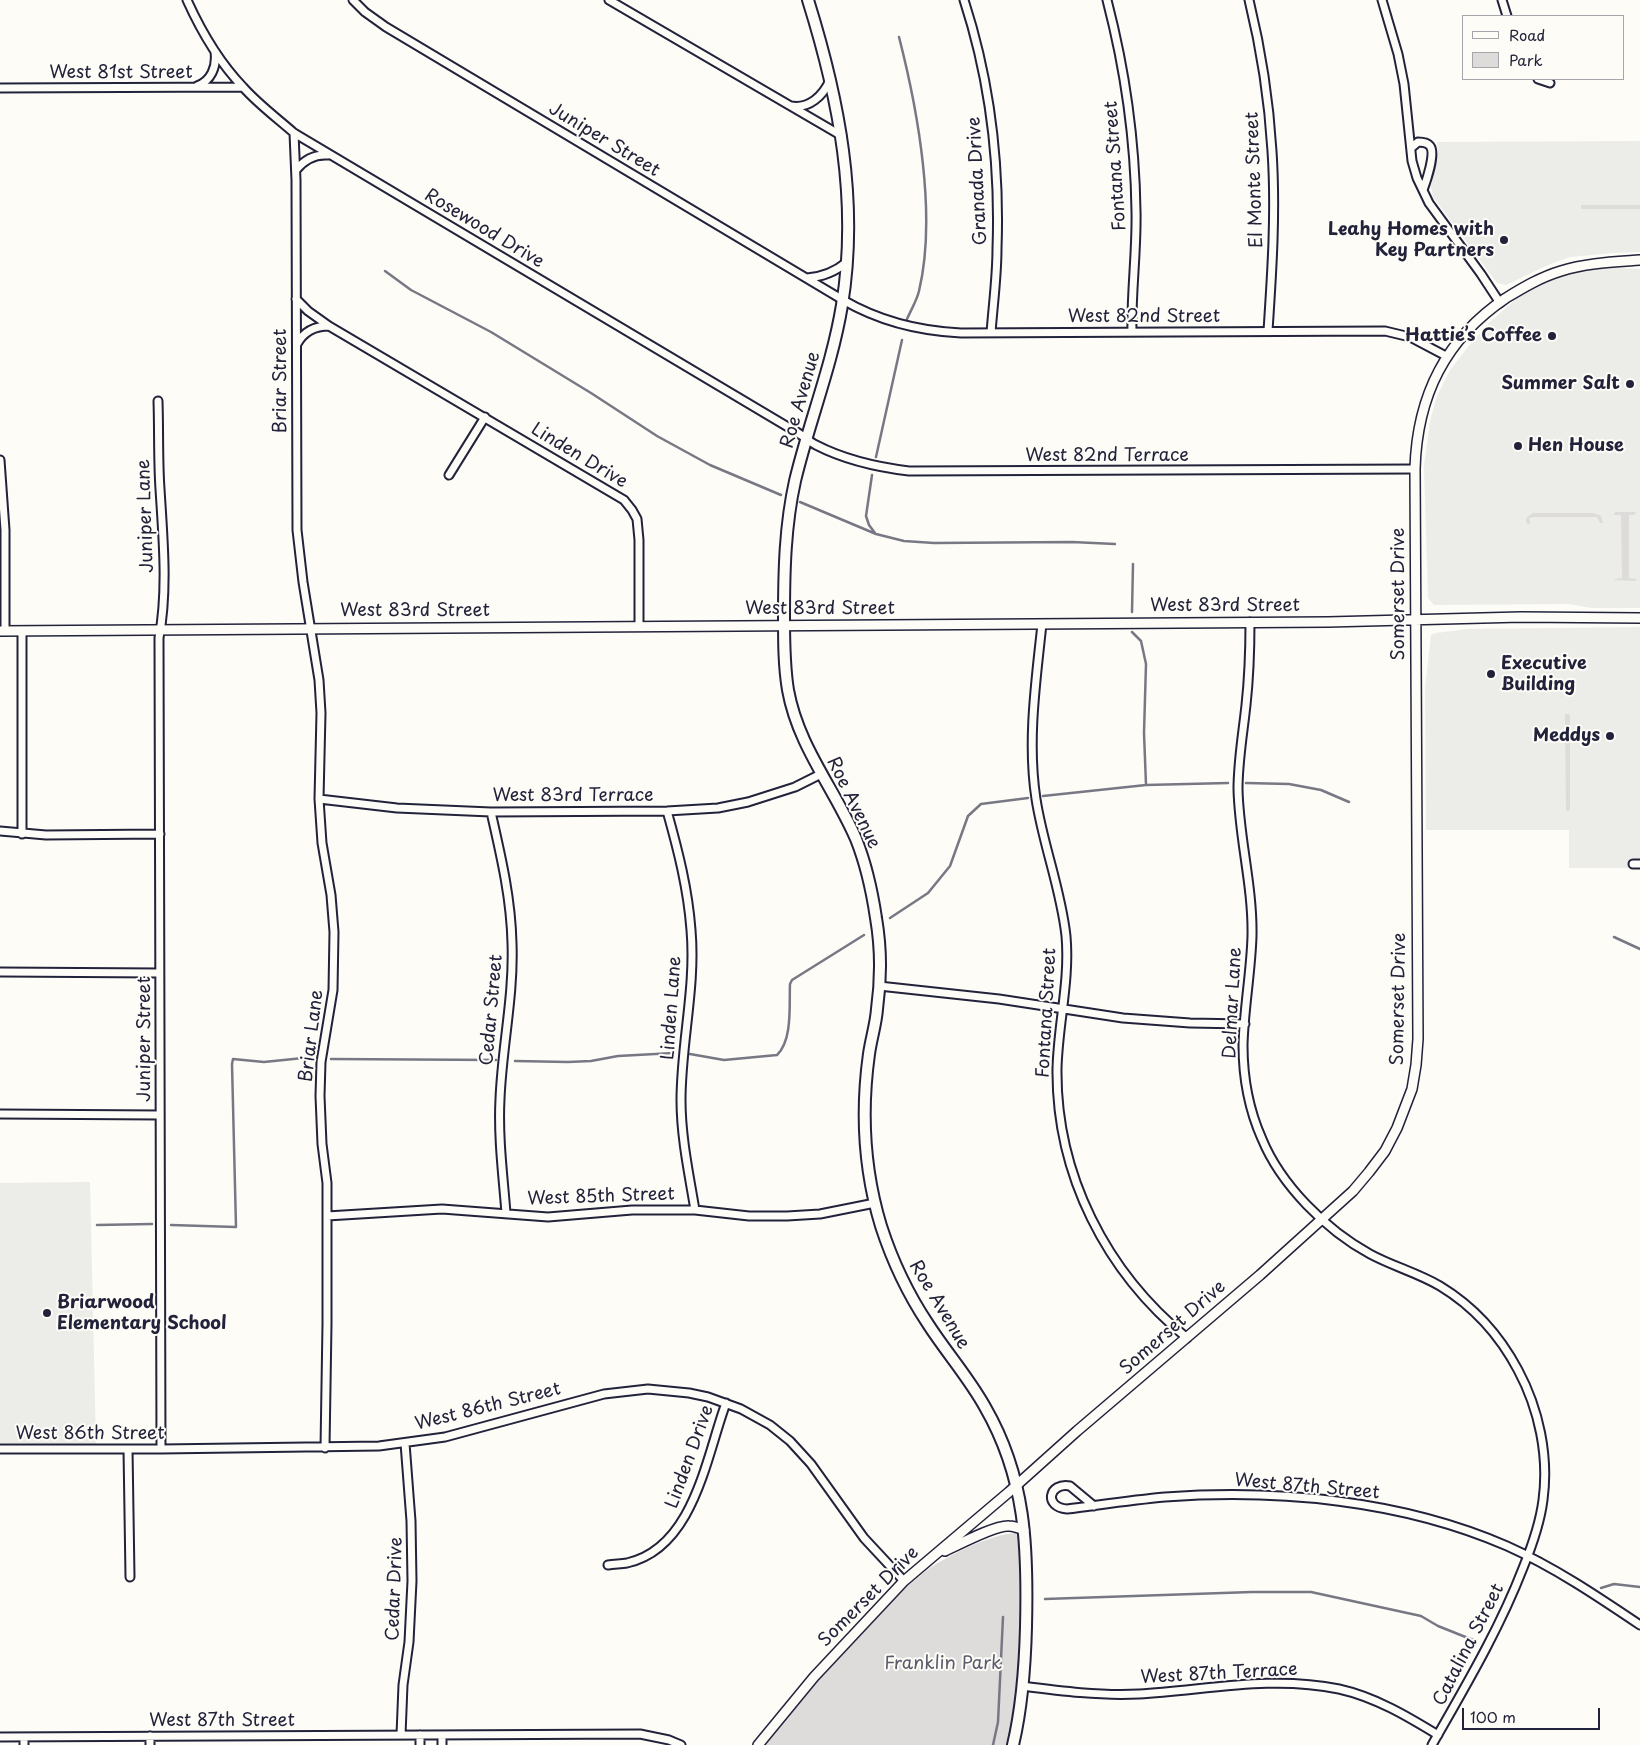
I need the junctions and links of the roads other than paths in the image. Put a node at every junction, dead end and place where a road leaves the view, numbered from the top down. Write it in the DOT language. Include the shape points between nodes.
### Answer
graph roads {
  1 [pos="187,0"];
  2 [pos="353,0"];
  3 [pos="609,0"];
  4 [pos="808,0"];
  5 [pos="964,0"];
  6 [pos="1107,0"];
  7 [pos="1249,0"];
  8 [pos="1382,0"];
  9 [pos="1502,0"];
  10 [pos="1507,15"];
  11 [pos="215,52"];
  12 [pos="831,79"];
  13 [pos="1541,80"];
  14 [pos="1550,83"];
  15 [pos="194,87"];
  16 [pos="242,87"];
  17 [pos="0,88"];
  18 [pos="788,106"];
  19 [pos="294,133"];
  20 [pos="842,136"];
  21 [pos="1411,148"];
  22 [pos="329,155"];
  23 [pos="296,170"];
  24 [pos="1423,190"];
  25 [pos="1640,260"];
  26 [pos="847,262"];
  27 [pos="807,278"];
  28 [pos="296,299"];
  29 [pos="843,300"];
  30 [pos="1500,303"];
  31 [pos="329,326"];
  32 [pos="1268,331"];
  33 [pos="1132,332"];
  34 [pos="991,333"];
  35 [pos="296,346"];
  36 [pos="1446,356"];
  37 [pos="158,401"];
  38 [pos="485,417"];
  39 [pos="806,439"];
  40 [pos="0,460"];
  41 [pos="1415,469"];
  42 [pos="449,475"];
  43 [pos="2,530"];
  44 [pos="1640,618"];
  45 [pos="1415,620"];
  46 [pos="1250,622"];
  47 [pos="1042,624"];
  48 [pos="639,626"];
  49 [pos="784,626"];
  50 [pos="161,629"];
  51 [pos="310,629"];
  52 [pos="3,631"];
  53 [pos="22,631"];
  54 [pos="821,774"];
  55 [pos="319,799"];
  56 [pos="667,811"];
  57 [pos="491,812"];
  58 [pos="0,831"];
  59 [pos="22,834"];
  60 [pos="160,834"];
  61 [pos="0,972"];
  62 [pos="160,973"];
  63 [pos="879,986"];
  64 [pos="1063,1009"];
  65 [pos="1245,1024"];
  66 [pos="0,1114"];
  67 [pos="160,1115"];
  68 [pos="875,1203"];
  69 [pos="695,1210"];
  70 [pos="506,1213"];
  71 [pos="327,1216"];
  72 [pos="1323,1219"];
  73 [pos="1187,1338"];
  74 [pos="726,1403"];
  75 [pos="405,1443"];
  76 [pos="325,1448"];
  77 [pos="0,1449"];
  78 [pos="128,1449"];
  79 [pos="161,1449"];
  80 [pos="1017,1486"];
  81 [pos="1094,1506"];
  82 [pos="1024,1530"];
  83 [pos="933,1556"];
  84 [pos="1528,1556"];
  85 [pos="608,1565"];
  86 [pos="130,1577"];
  87 [pos="904,1581"];
  88 [pos="1640,1625"];
  89 [pos="1022,1686"];
  90 [pos="401,1735"];
  91 [pos="420,1735"];
  92 [pos="442,1735"];
  93 [pos="1438,1735"];
  94 [pos="150,1736"];
  95 [pos="0,1737"];
  96 [pos="24,1737"];
  97 [pos="24,1745"];
  98 [pos="150,1745"];
  99 [pos="420,1745"];
  100 [pos="442,1745"];
  101 [pos="681,1745"];
  102 [pos="758,1745"];
  103 [pos="1013,1745"];
  104 [pos="1432,1745"];
  1 -- 11 [label="street, Rosewood Drive"];
  2 -- 27 [label="street, Juniper Street" via="386,28"];
  3 -- 18 [label="street"];
  4 -- 12 [label="main road, Roe Avenue"];
  5 -- 34 [label="street, Granada Drive" via="984,83 995,156 998,212"];
  6 -- 33 [label="street, Fontana Street" via="1124,79 1134,164 1136,219"];
  7 -- 32 [label="street, El Monte Street" via="1262,68 1272,150 1273,222"];
  8 -- 21 [label="street" via="1404,84"];
  9 -- 10 [label="street"];
  11 -- 15 [label="street" via="210,76"];
  11 -- 16 [label="street, Rosewood Drive"];
  12 -- 18 [label="street" via="824,92 809,104"];
  12 -- 20 [label="main road, Roe Avenue"];
  13 -- 14 [label="street"];
  15 -- 16 [label="street, West 81st Street"];
  15 -- 17 [label="street, West 81st Street"];
  16 -- 19 [label="street, Rosewood Drive"];
  18 -- 20 [label="street"];
  19 -- 22 [label="street, Rosewood Drive"];
  19 -- 23 [label="street, Briar Street"];
  20 -- 26 [label="main road, Roe Avenue" via="848,192"];
  21 -- 24 [label="street"];
  21 -- 24 [label="street" via="1418,142 1425,142 1432,151"];
  22 -- 23 [label="street" via="321,154 309,159"];
  22 -- 39 [label="street, Rosewood Drive"];
  23 -- 28 [label="street, Briar Street"];
  24 -- 30 [label="street"];
  25 -- 30 [label="street, Somerset Drive" via="1560,271 1532,282"];
  26 -- 27 [label="street" via="830,273"];
  26 -- 29 [label="main road, Roe Avenue"];
  27 -- 29 [label="street, Juniper Street"];
  28 -- 31 [label="street, Linden Drive"];
  28 -- 35 [label="street, Briar Street"];
  29 -- 34 [label="street, West 82nd Street" via="884,319 915,328"];
  29 -- 39 [label="main road, Roe Avenue" via="829,367"];
  30 -- 36 [label="street, Somerset Drive" via="1480,318"];
  31 -- 35 [label="street" via="310,330"];
  31 -- 38 [label="street, Linden Drive"];
  32 -- 33 [label="street, West 82nd Street"];
  32 -- 36 [label="street, West 82nd Street" via="1393,332 1420,341"];
  33 -- 34 [label="street, West 82nd Street"];
  35 -- 51 [label="street, Briar Street" via="297,530"];
  36 -- 41 [label="street, Somerset Drive" via="1421,415 1416,437"];
  37 -- 50 [label="street, Juniper Lane" via="163,528"];
  38 -- 42 [label="street"];
  38 -- 48 [label="street, Linden Drive" via="612,492 632,510 637,519 639,540"];
  39 -- 41 [label="street, West 82nd Terrace" via="858,462 908,471"];
  39 -- 49 [label="main road, Roe Avenue" via="788,516 784,556"];
  40 -- 43 [label="street"];
  41 -- 45 [label="street, Somerset Drive"];
  43 -- 52 [label="street"];
  44 -- 45 [label="street, West 83rd Street"];
  45 -- 46 [label="street, West 83rd Street"];
  45 -- 72 [label="street, Somerset Drive" via="1416,1065 1406,1109 1385,1151 1353,1191"];
  46 -- 47 [label="street, West 83rd Street"];
  46 -- 65 [label="street, Delmar Lane" via="1250,663 1238,782 1252,932"];
  47 -- 49 [label="street, West 83rd Street"];
  47 -- 64 [label="street, Fontana Street" via="1034,698 1033,762 1040,820 1065,929 1067,962"];
  48 -- 49 [label="street, West 83rd Street"];
  48 -- 51 [label="street, West 83rd Street"];
  49 -- 54 [label="main road, Roe Avenue" via="792,708 807,749"];
  50 -- 51 [label="street, West 83rd Street"];
  50 -- 53 [label="street, West 83rd Street"];
  50 -- 60 [label="street, Juniper Street"];
  51 -- 55 [label="street, Briar Lane" via="321,713"];
  52 -- 53 [label="street, West 83rd Street"];
  53 -- 59 [label="street"];
  54 -- 56 [label="street, West 83rd Terrace" via="795,787 748,802 718,808"];
  54 -- 63 [label="main road, Roe Avenue" via="865,864 878,925"];
  55 -- 57 [label="street, West 83rd Terrace" via="396,808"];
  55 -- 71 [label="street, Briar Lane" via="334,932 333,990 321,1062 320,1096"];
  56 -- 57 [label="street, West 83rd Terrace"];
  56 -- 69 [label="street, Linden Lane" via="682,866 692,931 691,990 681,1101"];
  57 -- 70 [label="street, Cedar Street" via="505,874 512,942 510,1013 500,1098"];
  58 -- 59 [label="street"];
  59 -- 60 [label="street"];
  60 -- 62 [label="street, Juniper Street"];
  61 -- 62 [label="street"];
  62 -- 67 [label="street, Juniper Street"];
  63 -- 64 [label="street"];
  63 -- 68 [label="main road, Roe Avenue" via="865,1102 866,1150"];
  64 -- 65 [label="street" via="1151,1020"];
  64 -- 73 [label="street, Fontana Street" via="1057,1092 1075,1181 1097,1232 1116,1262 1160,1313"];
  65 -- 72 [label="street, Delmar Lane" via="1246,1084 1262,1139 1274,1164 1296,1194"];
  66 -- 67 [label="street"];
  67 -- 79 [label="street, Juniper Street"];
  68 -- 69 [label="street, West 85th Street" via="820,1214 787,1216"];
  68 -- 80 [label="main road, Roe Avenue" via="888,1244 915,1303 984,1405 1004,1444"];
  69 -- 70 [label="street, West 85th Street" via="632,1210 548,1217"];
  70 -- 71 [label="street, West 85th Street" via="425,1209"];
  71 -- 76 [label="street, Briar Lane"];
  72 -- 73 [label="street, Somerset Drive"];
  72 -- 84 [label="street, Delmar Lane" via="1347,1241 1422,1277 1461,1301 1498,1338 1512,1359 1531,1397 1543,1450 1543,1498 1539,1524"];
  73 -- 80 [label="street, Somerset Drive"];
  74 -- 75 [label="street, West 86th Street" via="689,1393 626,1390 587,1397 464,1432"];
  74 -- 85 [label="street, Linden Drive" via="696,1496 679,1527 653,1551 627,1563"];
  74 -- 87 [label="street, West 86th Street" via="759,1418 790,1441 811,1464 864,1538"];
  75 -- 76 [label="street, West 86th Street"];
  75 -- 90 [label="street, Cedar Drive" via="412,1581"];
  76 -- 79 [label="street, West 86th Street"];
  77 -- 78 [label="street, West 86th Street"];
  78 -- 79 [label="street, West 86th Street"];
  78 -- 86 [label="street"];
  80 -- 82 [label="main road, Roe Avenue"];
  80 -- 83 [label="street, Somerset Drive"];
  81 -- 81 [label="street, West 87th Street" via="1070,1486 1058,1486 1053,1491 1054,1505 1058,1508"];
  81 -- 84 [label="street, West 87th Street" via="1205,1495 1323,1500 1396,1510 1442,1522"];
  82 -- 83 [label="street" via="1004,1526"];
  82 -- 89 [label="main road, Roe Avenue" via="1028,1578"];
  83 -- 87 [label="street, Somerset Drive"];
  84 -- 88 [label="street, West 87th Street" via="1576,1582"];
  84 -- 93 [label="street, Catalina Street" via="1490,1642"];
  87 -- 102 [label="street, Somerset Drive" via="814,1677"];
  89 -- 93 [label="street, West 87th Terrace" via="1116,1694 1255,1683 1306,1684 1357,1694 1405,1715"];
  89 -- 103 [label="main road, Roe Avenue"];
  90 -- 91 [label="street, West 87th Street"];
  90 -- 94 [label="street, West 87th Street"];
  91 -- 92 [label="street, West 87th Street"];
  91 -- 99 [label="street"];
  92 -- 100 [label="street"];
  92 -- 101 [label="street, West 87th Street" via="640,1734"];
  93 -- 104 [label="street, Catalina Street"];
  94 -- 96 [label="street, West 87th Street"];
  94 -- 98 [label="street"];
  95 -- 96 [label="street, West 87th Street"];
  96 -- 97 [label="street"];
}
